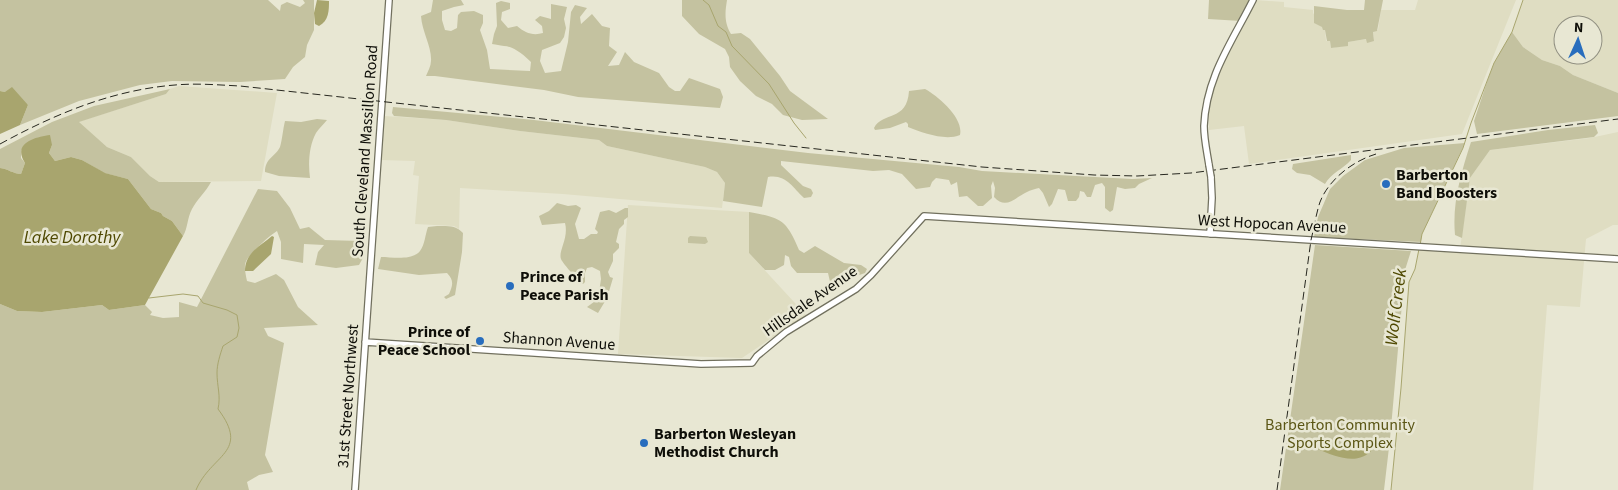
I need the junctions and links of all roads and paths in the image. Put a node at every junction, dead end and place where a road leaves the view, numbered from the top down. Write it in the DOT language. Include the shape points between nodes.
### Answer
graph roads {
  1 [pos="389,0"];
  2 [pos="1253,0"];
  3 [pos="924,216"];
  4 [pos="1210,234"];
  5 [pos="1618,259"];
  6 [pos="368,305"];
  7 [pos="365,342"];
  8 [pos="752,364"];
  9 [pos="355,490"];
  1 -- 6 [label="street, South Cleveland Massillon Road"];
  2 -- 4 [label="street, bridge" via="1221,58 1208,95 1204,127 1211,177"];
  3 -- 4 [label="street, West Hopocan Avenue"];
  3 -- 8 [label="street, Hillsdale Avenue" via="856,289 786,332"];
  4 -- 5 [label="street, West Hopocan Avenue"];
  6 -- 7 [label="street, 31st Street Northwest"];
  7 -- 8 [label="street, Shannon Avenue" via="701,364"];
  7 -- 9 [label="street, 31st Street Northwest"];
}
